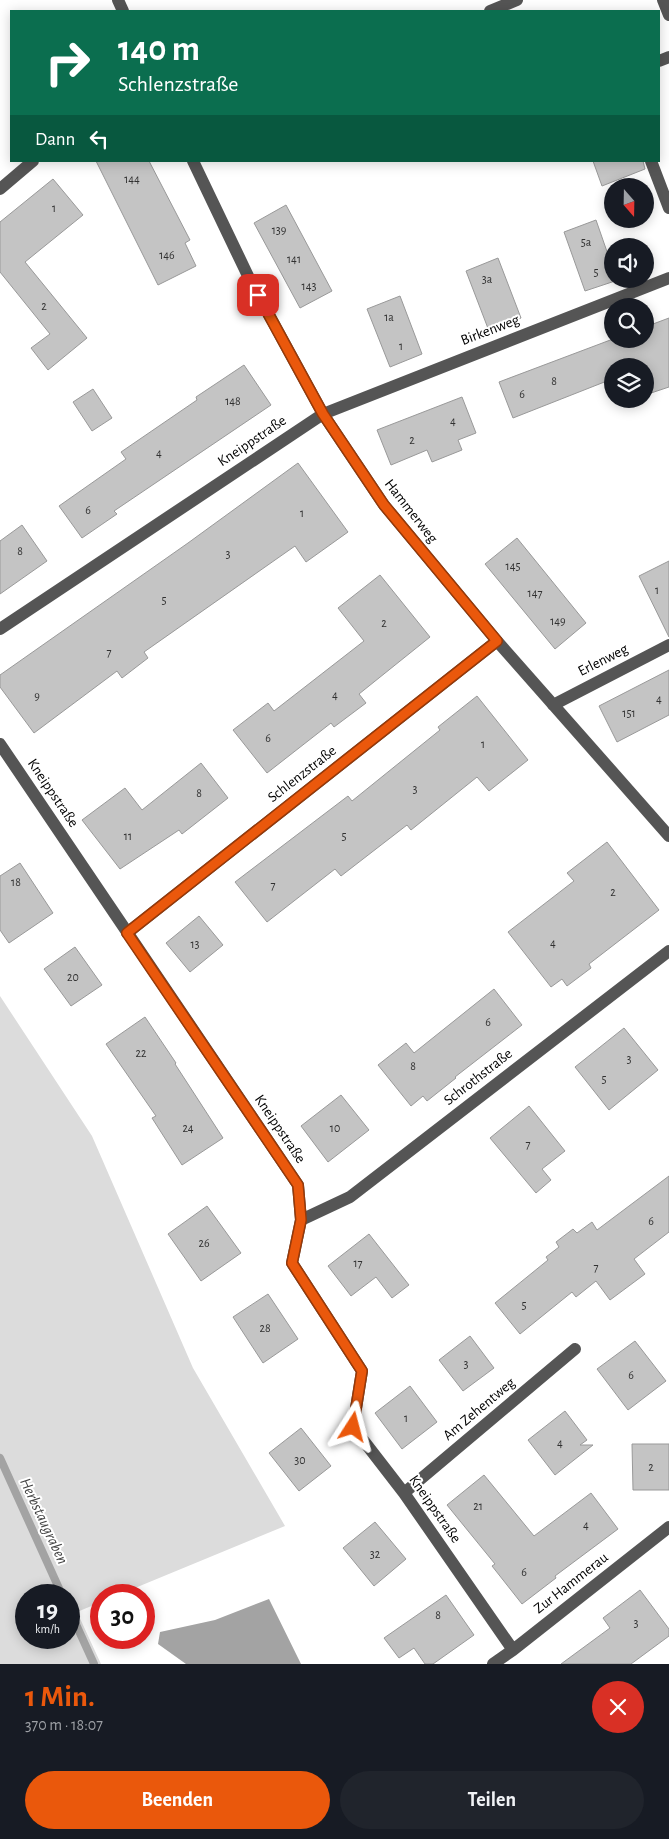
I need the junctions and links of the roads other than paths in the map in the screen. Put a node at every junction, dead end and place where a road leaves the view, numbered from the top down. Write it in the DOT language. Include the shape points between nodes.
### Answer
graph roads {
  1 [pos="517,0"];
  2 [pos="663,0"];
  3 [pos="492,10"];
  4 [pos="669,15"];
  5 [pos="32,162"];
  6 [pos="193,162"];
  7 [pos="652,162"];
  8 [pos="0,189"];
  9 [pos="669,208"];
  10 [pos="669,278"];
  11 [pos="323,414"];
  12 [pos="0,628"];
  13 [pos="497,641"];
  14 [pos="669,644"];
  15 [pos="553,705"];
  16 [pos="0,744"];
  17 [pos="669,836"];
  18 [pos="127,933"];
  19 [pos="669,951"];
  20 [pos="301,1220"];
  21 [pos="575,1349"];
  22 [pos="404,1493"];
  23 [pos="669,1527"];
  24 [pos="513,1650"];
  25 [pos="493,1664"];
  1 -- 3 [label="street"];
  2 -- 4 [label="street"];
  5 -- 8 [label="street"];
  6 -- 11 [label="street, Hammerweg" via="249,278"];
  7 -- 9 [label="street"];
  10 -- 11 [label="street, Birkenweg"];
  11 -- 12 [label="street, Kneippstraße"];
  11 -- 13 [label="street, Hammerweg" via="384,505"];
  13 -- 15 [label="street, Hammerweg"];
  13 -- 18 [label="street, Schlenzstraße"];
  14 -- 15 [label="street, Erlenweg"];
  15 -- 17 [label="street, Hammerweg"];
  16 -- 18 [label="street, Kneippstraße"];
  18 -- 20 [label="street, Kneippstraße" via="298,1185"];
  19 -- 20 [label="street, Schrothstraße" via="350,1197"];
  20 -- 22 [label="street, Kneippstraße" via="292,1263 362,1371 353,1427"];
  21 -- 22 [label="street, Am Zehentweg"];
  22 -- 24 [label="street, Kneippstraße"];
  23 -- 24 [label="street, Zur Hammerau"];
  24 -- 25 [label="street, Zur Hammerau"];
}
